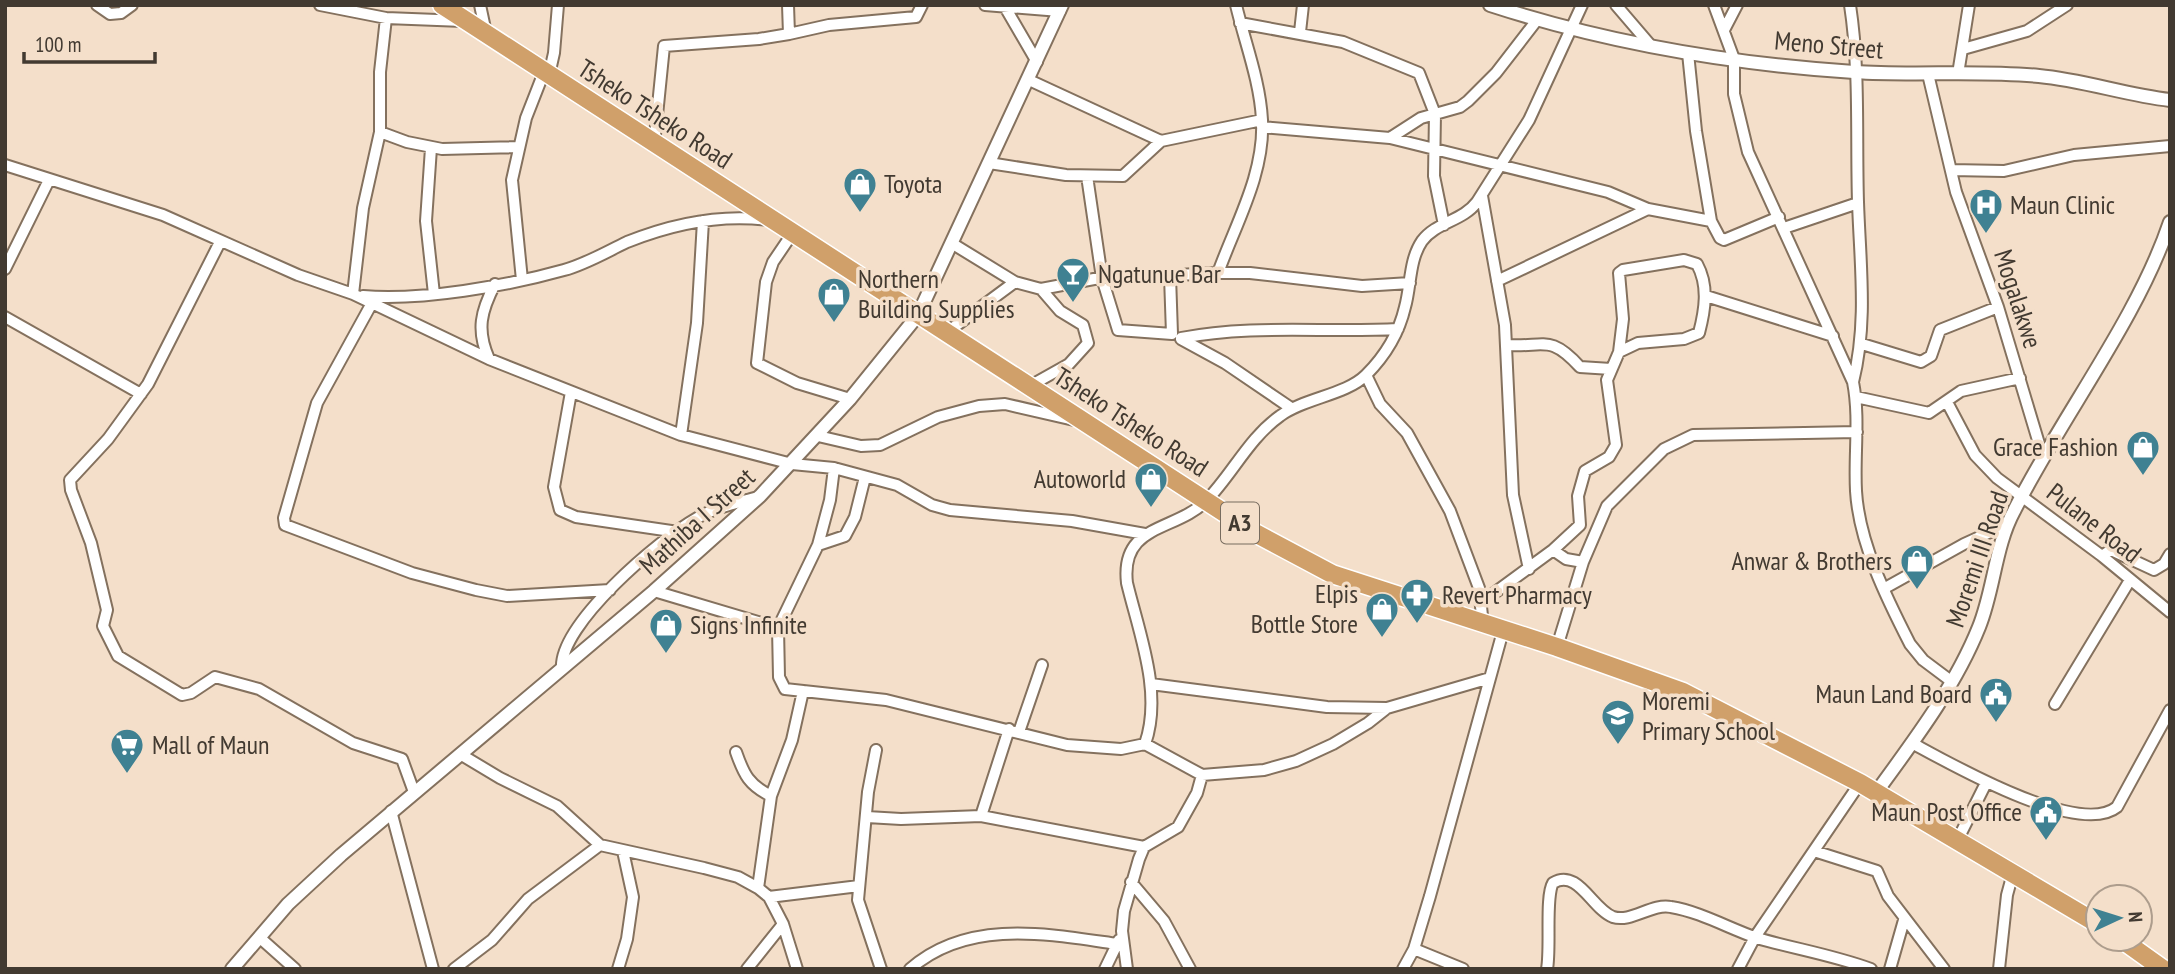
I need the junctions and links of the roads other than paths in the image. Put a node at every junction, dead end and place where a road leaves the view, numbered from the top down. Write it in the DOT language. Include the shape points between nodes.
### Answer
graph roads {
  1 [pos="97,5"];
  2 [pos="132,5"];
  3 [pos="320,5"];
  4 [pos="442,5"];
  5 [pos="480,5"];
  6 [pos="558,5"];
  7 [pos="788,5"];
  8 [pos="922,5"];
  9 [pos="985,5"];
  10 [pos="1236,5"];
  11 [pos="1303,5"];
  12 [pos="1490,5"];
  13 [pos="1582,5"];
  14 [pos="1616,5"];
  15 [pos="1714,5"];
  16 [pos="1737,5"];
  17 [pos="1850,5"];
  18 [pos="1969,5"];
  19 [pos="1005,6"];
  20 [pos="2063,6"];
  21 [pos="1061,8"];
  22 [pos="386,18"];
  23 [pos="1537,20"];
  24 [pos="466,21"];
  25 [pos="1240,23"];
  26 [pos="1569,29"];
  27 [pos="1724,30"];
  28 [pos="1300,32"];
  29 [pos="486,34"];
  30 [pos="789,34"];
  31 [pos="1652,47"];
  32 [pos="1963,49"];
  33 [pos="1688,53"];
  34 [pos="1734,59"];
  35 [pos="1037,62"];
  36 [pos="1856,72"];
  37 [pos="546,74"];
  38 [pos="1928,74"];
  39 [pos="1958,74"];
  40 [pos="1029,80"];
  41 [pos="2170,100"];
  42 [pos="1435,114"];
  43 [pos="1262,124"];
  44 [pos="380,132"];
  45 [pos="1390,138"];
  46 [pos="1161,141"];
  47 [pos="654,145"];
  48 [pos="2170,146"];
  49 [pos="431,148"];
  50 [pos="518,148"];
  51 [pos="1433,148"];
  52 [pos="989,163"];
  53 [pos="5,164"];
  54 [pos="1501,165"];
  55 [pos="1951,170"];
  56 [pos="1087,176"];
  57 [pos="50,180"];
  58 [pos="1482,196"];
  59 [pos="1858,203"];
  60 [pos="1648,209"];
  61 [pos="771,220"];
  62 [pos="1711,220"];
  63 [pos="703,221"];
  64 [pos="2170,222"];
  65 [pos="1781,223"];
  66 [pos="1444,225"];
  67 [pos="792,234"];
  68 [pos="220,242"];
  69 [pos="953,244"];
  70 [pos="5,269"];
  71 [pos="1218,273"];
  72 [pos="1170,276"];
  73 [pos="1102,278"];
  74 [pos="522,280"];
  75 [pos="1497,281"];
  76 [pos="1015,282"];
  77 [pos="1410,283"];
  78 [pos="495,284"];
  79 [pos="1041,289"];
  80 [pos="434,294"];
  81 [pos="354,295"];
  82 [pos="1706,296"];
  83 [pos="372,303"];
  84 [pos="1998,307"];
  85 [pos="918,316"];
  86 [pos="5,317"];
  87 [pos="1398,328"];
  88 [pos="946,333"];
  89 [pos="1177,336"];
  90 [pos="1833,336"];
  91 [pos="1862,344"];
  92 [pos="1506,345"];
  93 [pos="1619,352"];
  94 [pos="489,359"];
  95 [pos="1611,369"];
  96 [pos="1366,375"];
  97 [pos="2020,378"];
  98 [pos="1853,382"];
  99 [pos="1028,387"];
  100 [pos="571,392"];
  101 [pos="141,394"];
  102 [pos="1856,397"];
  103 [pos="850,399"];
  104 [pos="1947,402"];
  105 [pos="1291,408"];
  106 [pos="1086,424"];
  107 [pos="1857,432"];
  108 [pos="681,435"];
  109 [pos="818,436"];
  110 [pos="2043,457"];
  111 [pos="792,464"];
  112 [pos="834,468"];
  113 [pos="865,477"];
  114 [pos="760,496"];
  115 [pos="2022,496"];
  116 [pos="1206,501"];
  117 [pos="2008,524"];
  118 [pos="678,532"];
  119 [pos="1145,534"];
  120 [pos="818,545"];
  121 [pos="1553,550"];
  122 [pos="2170,554"];
  123 [pos="2102,556"];
  124 [pos="1583,562"];
  125 [pos="1529,569"];
  126 [pos="2130,580"];
  127 [pos="1885,588"];
  128 [pos="610,590"];
  129 [pos="654,591"];
  130 [pos="1482,602"];
  131 [pos="2170,612"];
  132 [pos="1483,625"];
  133 [pos="778,628"];
  134 [pos="1503,631"];
  135 [pos="1558,647"];
  136 [pos="1042,665"];
  137 [pos="562,669"];
  138 [pos="1490,678"];
  139 [pos="1951,681"];
  140 [pos="1151,684"];
  141 [pos="803,691"];
  142 [pos="2055,704"];
  143 [pos="1387,708"];
  144 [pos="2170,710"];
  145 [pos="1014,730"];
  146 [pos="1912,743"];
  147 [pos="1144,744"];
  148 [pos="876,750"];
  149 [pos="736,752"];
  150 [pos="460,754"];
  151 [pos="1202,775"];
  152 [pos="1986,783"];
  153 [pos="1867,788"];
  154 [pos="414,792"];
  155 [pos="771,796"];
  156 [pos="391,811"];
  157 [pos="867,817"];
  158 [pos="981,817"];
  159 [pos="1958,839"];
  160 [pos="600,845"];
  161 [pos="1144,847"];
  162 [pos="623,851"];
  163 [pos="1814,851"];
  164 [pos="2013,873"];
  165 [pos="1131,882"];
  166 [pos="859,886"];
  167 [pos="758,887"];
  168 [pos="769,897"];
  169 [pos="2084,916"];
  170 [pos="1904,920"];
  171 [pos="783,924"];
  172 [pos="260,937"];
  173 [pos="1755,937"];
  174 [pos="1120,939"];
  175 [pos="1414,949"];
  176 [pos="2141,953"];
  177 [pos="232,969"];
  178 [pos="295,969"];
  179 [pos="433,969"];
  180 [pos="454,969"];
  181 [pos="618,969"];
  182 [pos="747,969"];
  183 [pos="797,969"];
  184 [pos="881,969"];
  185 [pos="910,969"];
  186 [pos="1105,969"];
  187 [pos="1127,969"];
  188 [pos="1190,969"];
  189 [pos="1403,969"];
  190 [pos="1463,969"];
  191 [pos="1547,969"];
  192 [pos="1738,969"];
  193 [pos="1871,969"];
  194 [pos="1890,969"];
  195 [pos="1944,969"];
  196 [pos="1999,969"];
  197 [pos="2163,969"];
  1 -- 2 [label="street" via="110,14"];
  3 -- 22 [label="street"];
  4 -- 24 [label="highway, Tsheko Tsheko Road / A3"];
  5 -- 29 [label="street"];
  6 -- 37 [label="street"];
  7 -- 30 [label="street"];
  8 -- 30 [label="street" via="916,17 829,25"];
  9 -- 19 [label="street"];
  10 -- 25 [label="street"];
  11 -- 28 [label="street"];
  12 -- 23 [label="street, Meno Street"];
  13 -- 26 [label="street"];
  14 -- 31 [label="street"];
  15 -- 27 [label="street"];
  16 -- 27 [label="street"];
  17 -- 36 [label="street"];
  18 -- 32 [label="street"];
  19 -- 21 [label="street"];
  19 -- 35 [label="street"];
  20 -- 32 [label="street" via="2027,31"];
  21 -- 35 [label="street, Mathiba I Street"];
  22 -- 24 [label="street"];
  22 -- 44 [label="street"];
  23 -- 26 [label="street, Meno Street"];
  23 -- 42 [label="street" via="1468,102"];
  24 -- 29 [label="highway, Tsheko Tsheko Road / A3"];
  25 -- 28 [label="street"];
  25 -- 43 [label="street"];
  26 -- 31 [label="street, Meno Street"];
  26 -- 54 [label="street" via="1549,79"];
  27 -- 34 [label="street"];
  28 -- 42 [label="street" via="1371,51 1419,73"];
  29 -- 37 [label="highway, Tsheko Tsheko Road / A3"];
  30 -- 47 [label="street" via="664,46"];
  31 -- 33 [label="street, Meno Street"];
  32 -- 39 [label="street"];
  33 -- 34 [label="street, Meno Street"];
  33 -- 62 [label="street"];
  34 -- 36 [label="street, Meno Street"];
  34 -- 65 [label="street" via="1737,115 1748,152"];
  35 -- 40 [label="street, Mathiba I Street"];
  36 -- 38 [label="street, Meno Street"];
  36 -- 59 [label="street"];
  37 -- 47 [label="highway, Tsheko Tsheko Road / A3"];
  37 -- 50 [label="street"];
  38 -- 39 [label="street, Meno Street"];
  38 -- 55 [label="street, Mogalakwe"];
  39 -- 41 [label="street, Meno Street" via="2039,76"];
  40 -- 46 [label="street"];
  40 -- 52 [label="street, Mathiba I Street"];
  42 -- 45 [label="street"];
  42 -- 51 [label="street"];
  43 -- 45 [label="street"];
  43 -- 46 [label="street"];
  43 -- 71 [label="street" via="1248,198"];
  44 -- 49 [label="street"];
  44 -- 81 [label="street" via="363,208"];
  45 -- 51 [label="street"];
  46 -- 56 [label="street" via="1127,175"];
  47 -- 61 [label="highway, Tsheko Tsheko Road / A3"];
  48 -- 55 [label="street" via="2074,155 2004,171"];
  49 -- 50 [label="street"];
  49 -- 80 [label="street" via="426,221"];
  50 -- 74 [label="street" via="512,195"];
  51 -- 54 [label="street"];
  51 -- 66 [label="street"];
  52 -- 56 [label="street"];
  52 -- 69 [label="street, Mathiba I Street"];
  53 -- 57 [label="street"];
  54 -- 58 [label="street"];
  54 -- 60 [label="street" via="1608,192"];
  55 -- 84 [label="street, Mogalakwe"];
  56 -- 73 [label="street"];
  57 -- 68 [label="street" via="163,215"];
  57 -- 70 [label="street"];
  58 -- 66 [label="street" via="1469,213"];
  58 -- 75 [label="street"];
  59 -- 65 [label="street"];
  59 -- 91 [label="street"];
  60 -- 62 [label="street"];
  60 -- 75 [label="street"];
  61 -- 63 [label="street" via="739,216"];
  61 -- 67 [label="highway, Tsheko Tsheko Road / A3"];
  62 -- 65 [label="street" via="1724,240"];
  63 -- 74 [label="street" via="646,235 565,270"];
  63 -- 108 [label="street" via="697,323"];
  64 -- 110 [label="street, Moremi III Road" via="2129,309"];
  65 -- 90 [label="street"];
  66 -- 77 [label="street" via="1423,239"];
  67 -- 85 [label="highway, Tsheko Tsheko Road / A3"];
  67 -- 103 [label="street" via="772,262 766,282 757,363 797,383"];
  68 -- 81 [label="street"];
  68 -- 101 [label="street"];
  69 -- 76 [label="street"];
  69 -- 85 [label="street, Mathiba I Street"];
  71 -- 72 [label="street"];
  71 -- 77 [label="street" via="1362,286"];
  72 -- 73 [label="street"];
  72 -- 89 [label="street"];
  73 -- 79 [label="street"];
  73 -- 89 [label="street" via="1118,330"];
  74 -- 78 [label="street"];
  75 -- 92 [label="street"];
  76 -- 79 [label="street"];
  76 -- 88 [label="street"];
  77 -- 87 [label="street"];
  78 -- 80 [label="street"];
  78 -- 94 [label="street" via="481,315"];
  79 -- 99 [label="street" via="1059,312 1083,325 1088,342 1069,365"];
  80 -- 81 [label="street" via="390,299"];
  81 -- 83 [label="street"];
  82 -- 90 [label="street"];
  82 -- 93 [label="street" via="1696,335 1638,343"];
  82 -- 93 [label="street" via="1703,274 1690,261 1622,270"];
  83 -- 94 [label="street"];
  83 -- 128 [label="street" via="317,403 285,525 412,573 476,590 507,596"];
  84 -- 91 [label="street" via="1940,330 1931,356 1921,362"];
  84 -- 97 [label="street, Mogalakwe"];
  85 -- 88 [label="highway, Tsheko Tsheko Road / A3"];
  85 -- 103 [label="street, Mathiba I Street"];
  86 -- 101 [label="street"];
  87 -- 89 [label="street" via="1343,332 1251,328"];
  87 -- 96 [label="street"];
  88 -- 99 [label="highway, Tsheko Tsheko Road / A3"];
  89 -- 105 [label="street"];
  90 -- 98 [label="street"];
  91 -- 98 [label="street"];
  92 -- 95 [label="street" via="1548,343 1569,354 1580,367"];
  92 -- 125 [label="street" via="1513,495"];
  93 -- 95 [label="street"];
  94 -- 100 [label="street"];
  95 -- 121 [label="street" via="1607,392 1616,445 1609,457 1585,471 1578,496 1580,525"];
  96 -- 105 [label="street"];
  96 -- 130 [label="street" via="1380,404 1407,433 1450,510"];
  97 -- 104 [label="street" via="1969,388"];
  97 -- 110 [label="street, Mogalakwe"];
  98 -- 102 [label="street"];
  99 -- 106 [label="highway, Tsheko Tsheko Road / A3"];
  100 -- 108 [label="street"];
  100 -- 118 [label="street" via="554,487 560,510 576,517"];
  101 -- 154 [label="street" via="69,484 91,543 104,597 103,626 118,656 182,695 215,677 259,689 353,743 402,759"];
  102 -- 104 [label="street" via="1929,412"];
  102 -- 107 [label="street"];
  103 -- 109 [label="street, Mathiba I Street"];
  104 -- 115 [label="street, Pulane Road" via="1975,455"];
  105 -- 116 [label="street" via="1250,444"];
  106 -- 109 [label="street" via="1004,404 938,417 880,445 861,446"];
  106 -- 116 [label="highway, Tsheko Tsheko Road / A3"];
  107 -- 124 [label="street" via="1682,438 1664,449 1607,506"];
  107 -- 127 [label="street" via="1858,512"];
  108 -- 111 [label="street"];
  109 -- 111 [label="street, Mathiba I Street"];
  110 -- 115 [label="street, Moremi III Road"];
  111 -- 112 [label="street"];
  111 -- 114 [label="street, Mathiba I Street"];
  112 -- 113 [label="street"];
  112 -- 120 [label="street"];
  113 -- 119 [label="street" via="908,488 932,505 950,510 1072,521"];
  113 -- 120 [label="street" via="845,536"];
  114 -- 118 [label="street" via="709,511"];
  114 -- 129 [label="street, Mathiba I Street"];
  115 -- 117 [label="street, Moremi III Road"];
  115 -- 123 [label="street, Pulane Road"];
  116 -- 119 [label="street"];
  116 -- 132 [label="highway, Tsheko Tsheko Road / A3" via="1332,575"];
  117 -- 127 [label="street"];
  117 -- 139 [label="street, Moremi III Road" via="1979,628"];
  118 -- 128 [label="street"];
  119 -- 140 [label="street" via="1132,548 1125,566"];
  120 -- 133 [label="street"];
  121 -- 124 [label="street" via="1566,559"];
  121 -- 125 [label="street"];
  122 -- 123 [label="street" via="2154,570 2119,552 2111,550"];
  123 -- 126 [label="street, Pulane Road"];
  124 -- 135 [label="street"];
  125 -- 130 [label="street"];
  126 -- 131 [label="street, Pulane Road"];
  126 -- 142 [label="street"];
  127 -- 139 [label="street" via="1910,644"];
  128 -- 137 [label="street" via="570,638 562,654"];
  129 -- 133 [label="street"];
  129 -- 137 [label="street, Mathiba I Street"];
  130 -- 132 [label="street"];
  132 -- 134 [label="highway, Tsheko Tsheko Road / A3"];
  133 -- 141 [label="street" via="779,682 785,689"];
  134 -- 135 [label="highway, Tsheko Tsheko Road / A3"];
  134 -- 138 [label="street"];
  135 -- 153 [label="highway, Tsheko Tsheko Road / A3" via="1683,692"];
  136 -- 145 [label="street"];
  137 -- 150 [label="street, Mathiba I Street"];
  138 -- 143 [label="street"];
  138 -- 175 [label="street"];
  139 -- 146 [label="street, Moremi III Road"];
  140 -- 143 [label="street" via="1327,707"];
  140 -- 147 [label="street" via="1151,719"];
  141 -- 145 [label="street" via="886,700"];
  141 -- 155 [label="street" via="792,740"];
  143 -- 151 [label="street" via="1296,761"];
  144 -- 152 [label="street" via="2112,811 2054,810"];
  145 -- 147 [label="street" via="1100,749"];
  145 -- 158 [label="street"];
  146 -- 152 [label="street"];
  146 -- 153 [label="street, Moremi III Road"];
  147 -- 151 [label="street"];
  148 -- 157 [label="street"];
  149 -- 155 [label="street" via="745,778"];
  150 -- 154 [label="street, Mathiba I Street"];
  150 -- 160 [label="street" via="557,806"];
  151 -- 161 [label="street" via="1178,827"];
  152 -- 159 [label="street"];
  153 -- 159 [label="highway, Tsheko Tsheko Road / A3"];
  153 -- 163 [label="street"];
  154 -- 156 [label="street, Mathiba I Street"];
  155 -- 167 [label="street"];
  156 -- 172 [label="street, Mathiba I Street" via="288,904"];
  156 -- 179 [label="street"];
  157 -- 158 [label="street"];
  157 -- 166 [label="street"];
  158 -- 161 [label="street"];
  159 -- 164 [label="highway, Tsheko Tsheko Road / A3"];
  160 -- 162 [label="street"];
  160 -- 180 [label="street" via="528,899 492,940"];
  161 -- 165 [label="street"];
  162 -- 167 [label="street" via="738,877"];
  162 -- 181 [label="street" via="633,897"];
  163 -- 170 [label="street" via="1877,871"];
  163 -- 173 [label="street"];
  164 -- 169 [label="highway, Tsheko Tsheko Road / A3"];
  164 -- 196 [label="street"];
  165 -- 174 [label="street"];
  165 -- 188 [label="street" via="1164,920"];
  166 -- 168 [label="street"];
  166 -- 184 [label="street" via="859,908"];
  167 -- 168 [label="street"];
  168 -- 171 [label="street"];
  170 -- 194 [label="street"];
  170 -- 195 [label="street"];
  171 -- 182 [label="street"];
  171 -- 183 [label="street"];
  172 -- 177 [label="street, Mathiba I Street"];
  172 -- 178 [label="street"];
  173 -- 191 [label="street" via="1670,906 1623,918 1612,916 1564,879 1549,890"];
  173 -- 192 [label="street"];
  173 -- 193 [label="street"];
  174 -- 185 [label="street" via="1023,931 1001,934 932,952"];
  174 -- 186 [label="street"];
  174 -- 187 [label="street"];
  175 -- 189 [label="street"];
  175 -- 190 [label="street"];
  176 -- 197 [label="highway"];
}
